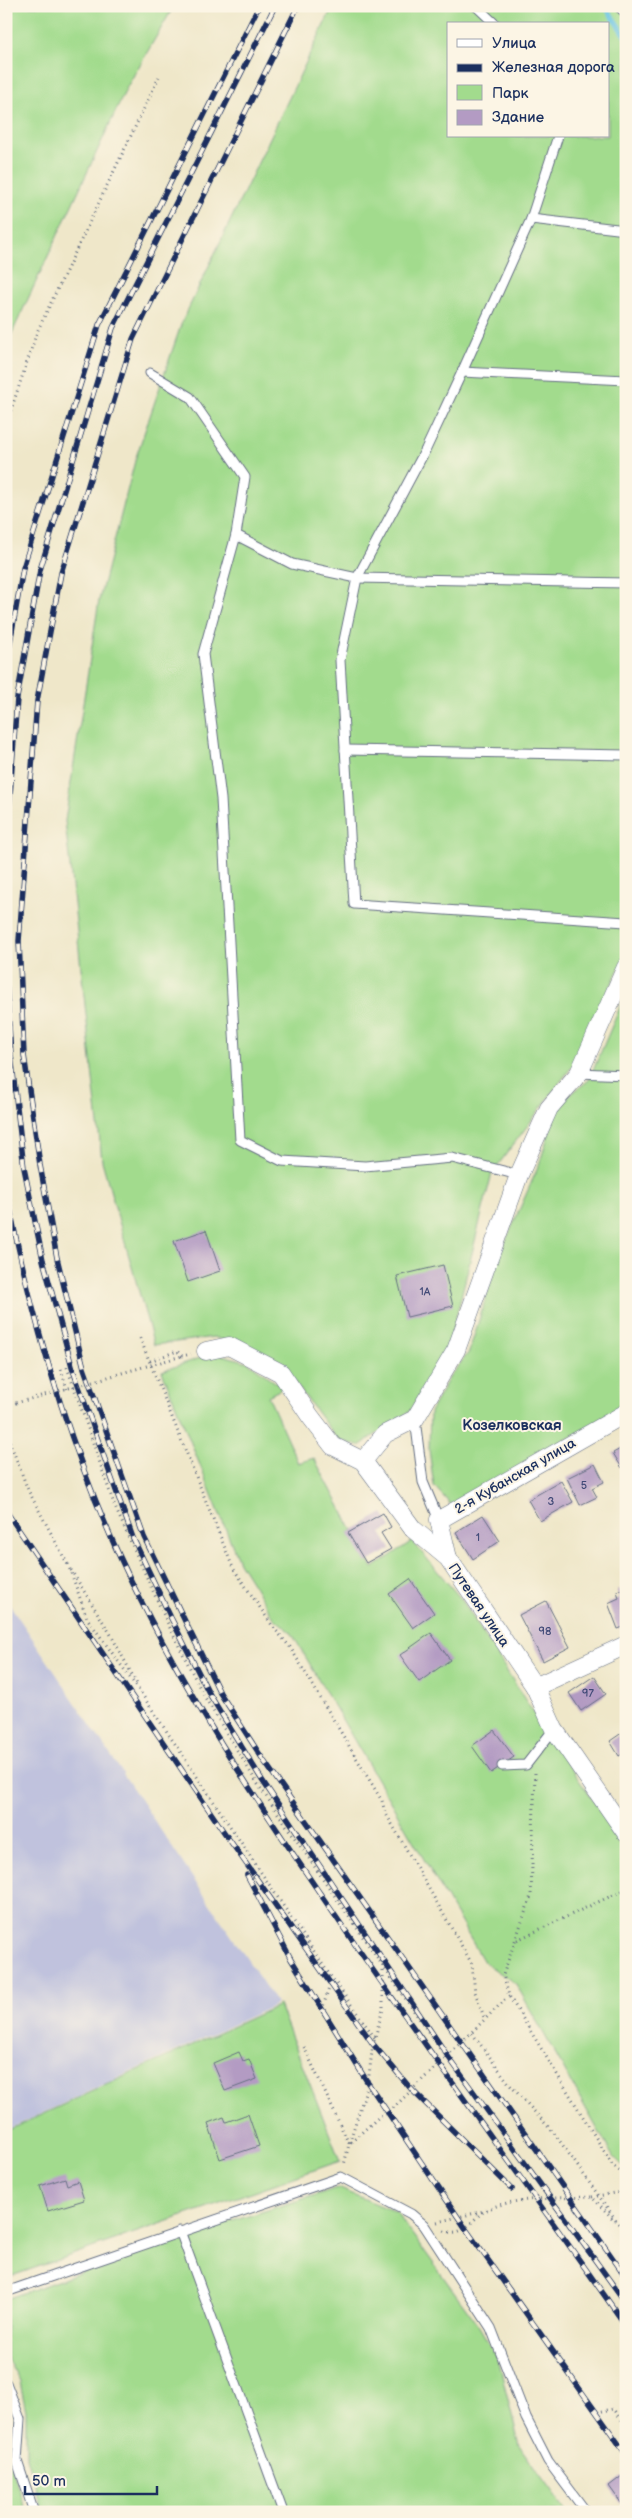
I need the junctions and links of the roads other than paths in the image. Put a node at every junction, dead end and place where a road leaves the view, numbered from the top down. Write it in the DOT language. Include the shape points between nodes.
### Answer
graph roads {
  1 [pos="476,6"];
  2 [pos="618,6"];
  3 [pos="626,13"];
  4 [pos="493,22"];
  5 [pos="557,138"];
  6 [pos="531,219"];
  7 [pos="626,230"];
  8 [pos="462,372"];
  9 [pos="150,373"];
  10 [pos="626,380"];
  11 [pos="236,535"];
  12 [pos="357,578"];
  13 [pos="626,582"];
  14 [pos="345,750"];
  15 [pos="626,755"];
  16 [pos="626,922"];
  17 [pos="626,967"];
  18 [pos="579,1073"];
  19 [pos="626,1075"];
  20 [pos="520,1175"];
  21 [pos="206,1351"];
  22 [pos="626,1413"];
  23 [pos="415,1419"];
  24 [pos="363,1461"];
  25 [pos="439,1520"];
  26 [pos="448,1558"];
  27 [pos="626,1645"];
  28 [pos="535,1687"];
  29 [pos="554,1729"];
  30 [pos="502,1766"];
  31 [pos="626,1833"];
  32 [pos="180,2231"];
  33 [pos="6,2292"];
  34 [pos="6,2383"];
  35 [pos="34,2512"];
  36 [pos="282,2512"];
  37 [pos="589,2512"];
  1 -- 4 [label="lane"];
  2 -- 3 [label="lane"];
  5 -- 6 [label="lane"];
  6 -- 7 [label="lane"];
  6 -- 8 [label="lane"];
  8 -- 10 [label="lane"];
  8 -- 12 [label="lane" via="426,449"];
  9 -- 11 [label="lane" via="190,397 246,477"];
  11 -- 12 [label="lane" via="292,564"];
  11 -- 20 [label="lane" via="203,654 221,799 240,1140 282,1162 365,1166 452,1158"];
  12 -- 13 [label="lane"];
  12 -- 14 [label="lane" via="340,660"];
  14 -- 15 [label="lane"];
  14 -- 16 [label="lane" via="354,904"];
  17 -- 18 [label="street"];
  18 -- 19 [label="lane"];
  18 -- 20 [label="street" via="549,1108"];
  20 -- 23 [label="street" via="456,1350"];
  21 -- 24 [label="street, Путевая улица" via="229,1346 281,1373 333,1446"];
  22 -- 25 [label="street, 2-я Кубанская улица"];
  23 -- 24 [label="street" via="385,1434"];
  23 -- 25 [label="lane" via="423,1482"];
  24 -- 26 [label="street, Путевая улица" via="413,1529"];
  25 -- 26 [label="street, 2-я Кубанская улица"];
  26 -- 28 [label="street, Путевая улица"];
  27 -- 28 [label="street"];
  28 -- 29 [label="street, Путевая улица"];
  29 -- 30 [label="lane" via="526,1765"];
  29 -- 31 [label="street, Путевая улица"];
  32 -- 33 [label="lane"];
  32 -- 36 [label="lane"];
  32 -- 37 [label="lane" via="341,2177 411,2214 424,2226 491,2328 526,2418 548,2461"];
  34 -- 35 [label="lane" via="20,2419 18,2461"];
}
